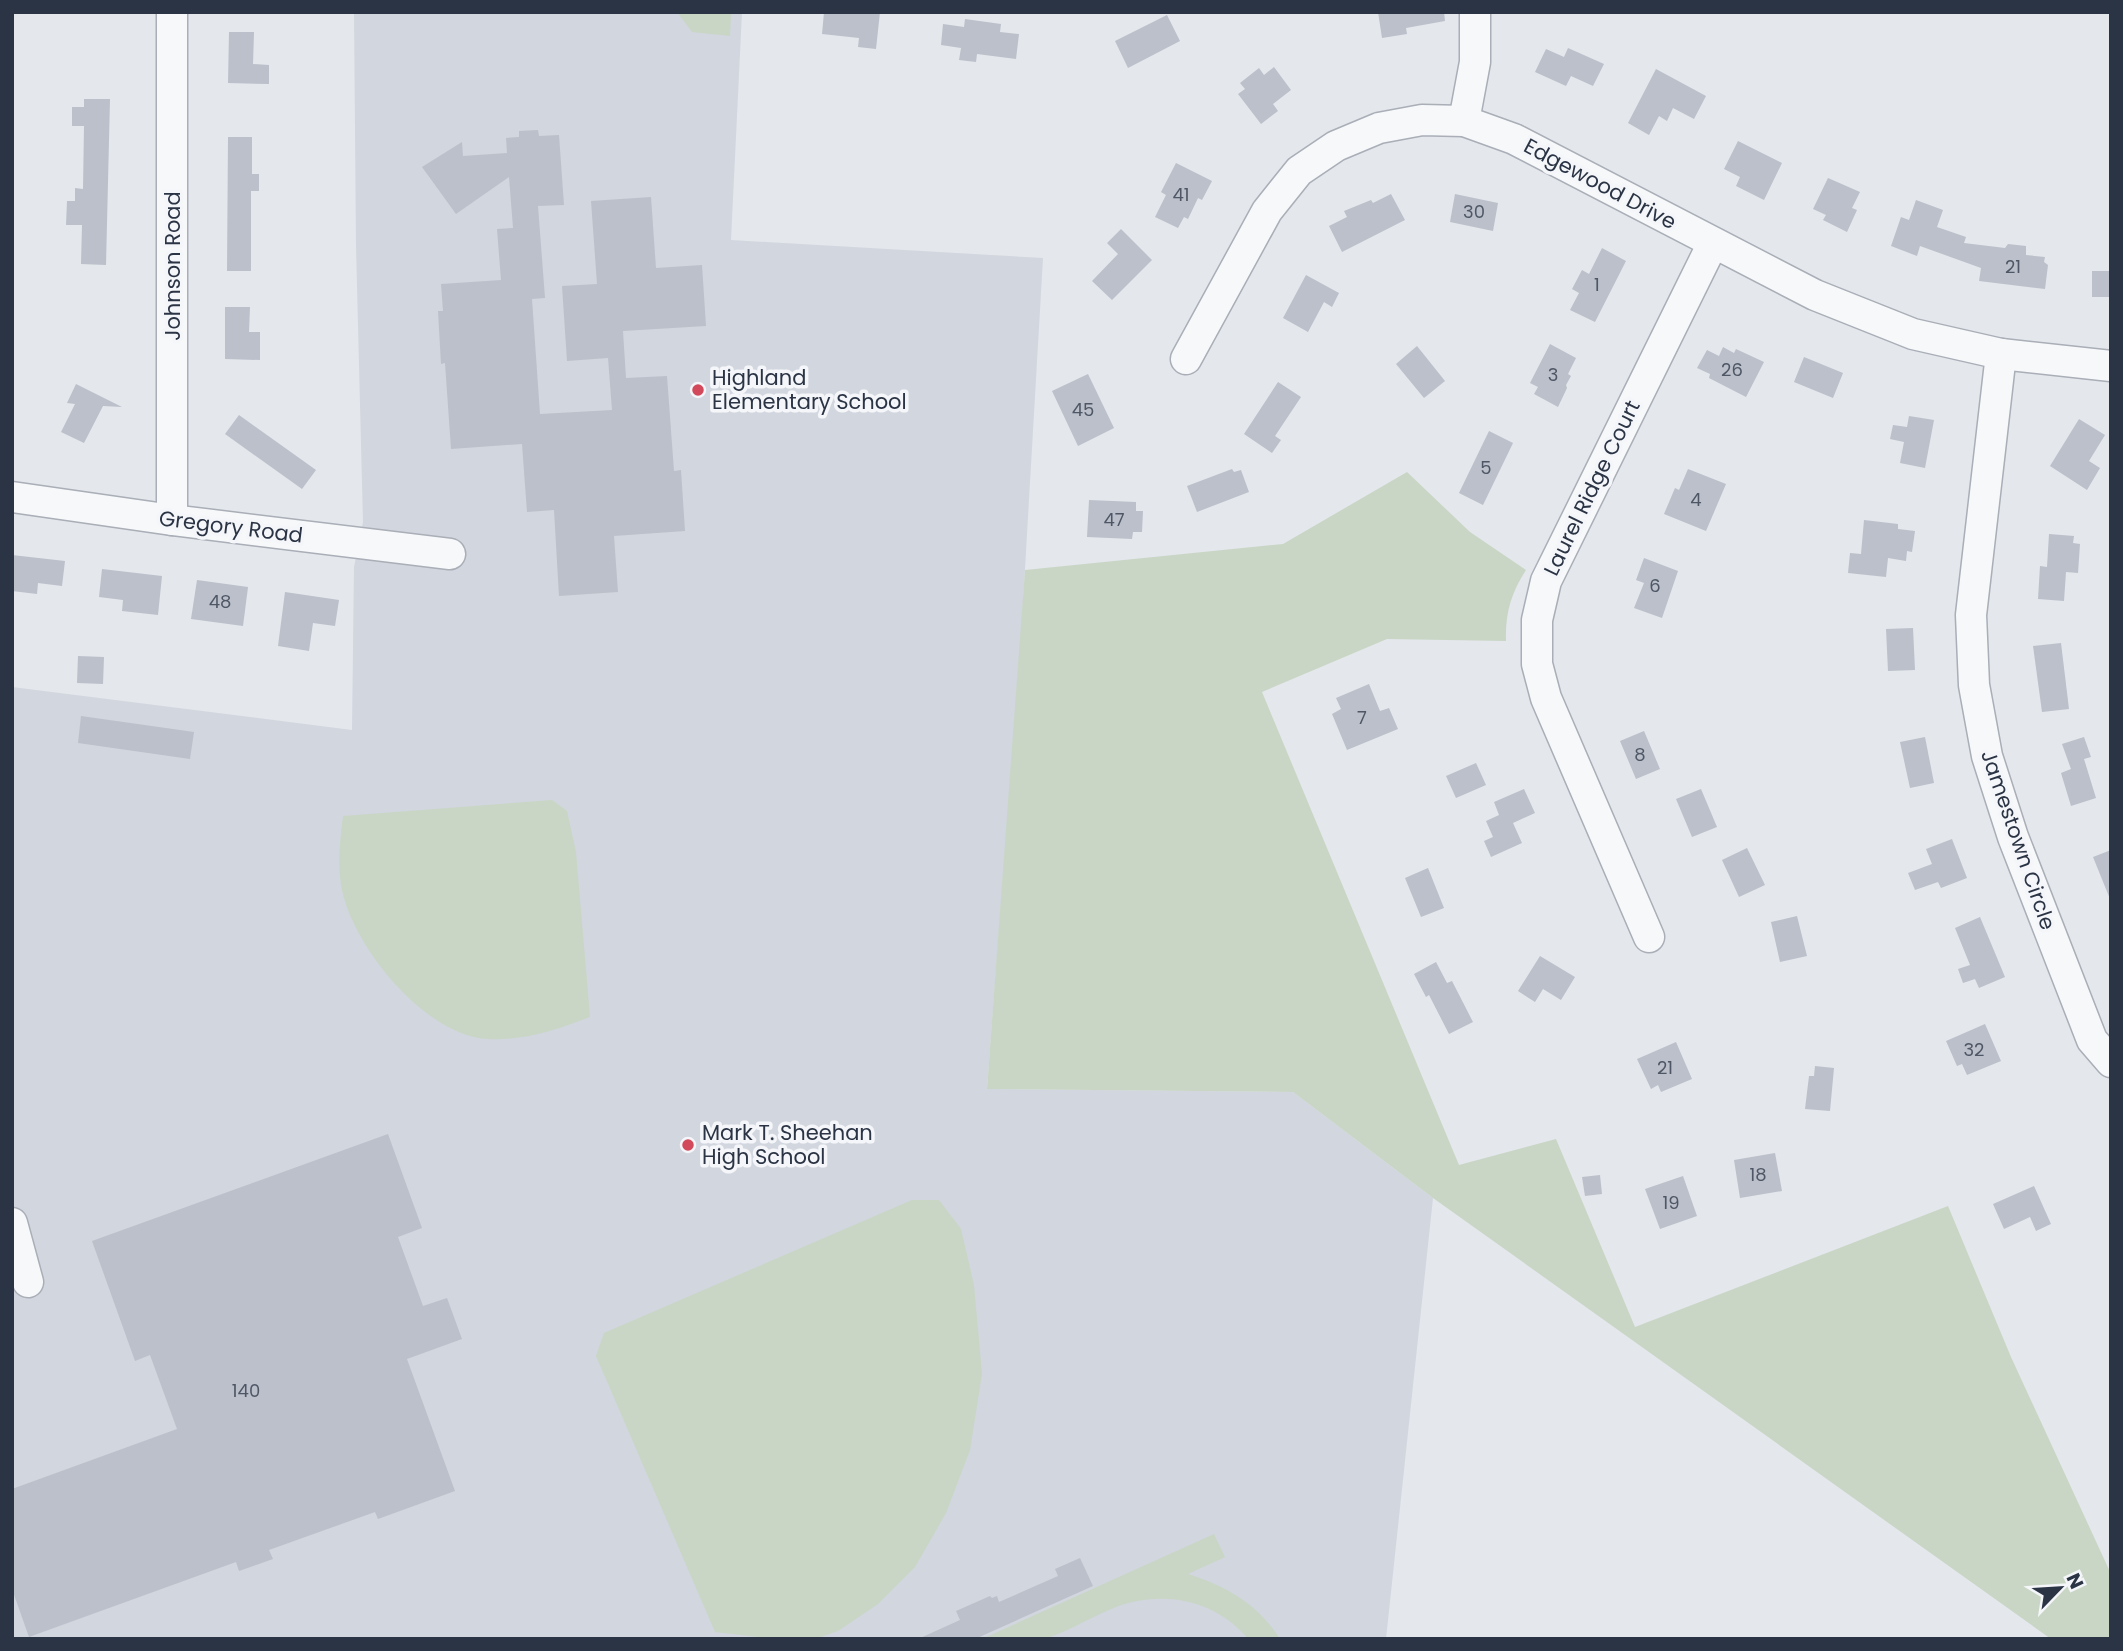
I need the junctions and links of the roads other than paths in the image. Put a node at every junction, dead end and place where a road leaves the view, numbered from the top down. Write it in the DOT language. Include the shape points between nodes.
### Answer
graph roads {
  1 [pos="172,12"];
  2 [pos="1475,12"];
  3 [pos="1464,121"];
  4 [pos="1713,243"];
  5 [pos="2001,354"];
  6 [pos="1185,359"];
  7 [pos="2111,366"];
  8 [pos="12,497"];
  9 [pos="172,520"];
  10 [pos="450,554"];
  11 [pos="1649,937"];
  12 [pos="2111,1062"];
  13 [pos="12,1223"];
  14 [pos="28,1282"];
  1 -- 9 [label="street, Johnson Road"];
  2 -- 3 [label="street" via="1475,62"];
  3 -- 4 [label="street, Edgewood Drive" via="1514,139"];
  3 -- 6 [label="street, Edgewood Drive" via="1422,120 1379,128 1336,145 1299,171 1267,211"];
  4 -- 5 [label="street, Edgewood Drive" via="1815,295 1901,329"];
  4 -- 11 [label="street, Laurel Ridge Court" via="1546,581 1537,620 1537,664 1546,698"];
  5 -- 7 [label="street, Edgewood Drive"];
  5 -- 12 [label="street, Jamestown Circle" via="1971,615 1974,685 1987,756 2013,837 2092,1040"];
  8 -- 9 [label="street, Gregory Road"];
  9 -- 10 [label="street, Gregory Road"];
  13 -- 14 [label="street"];
}
